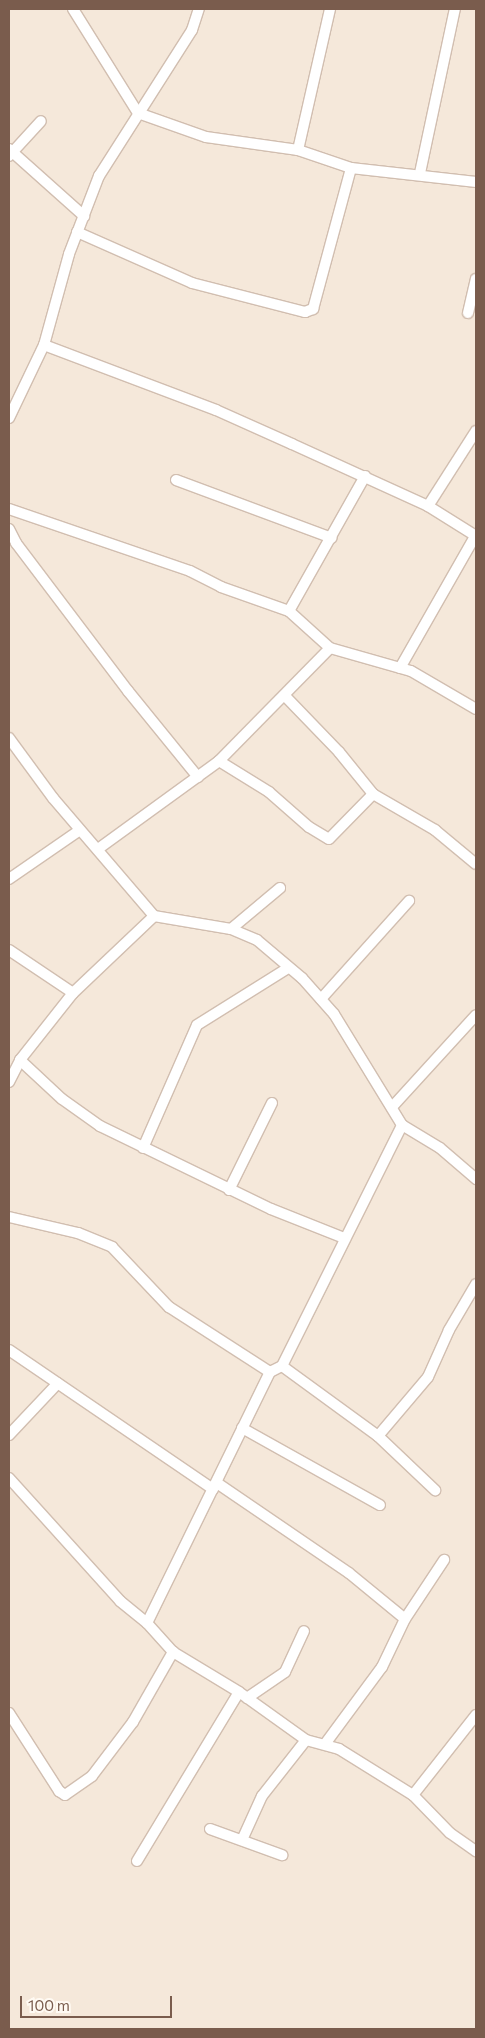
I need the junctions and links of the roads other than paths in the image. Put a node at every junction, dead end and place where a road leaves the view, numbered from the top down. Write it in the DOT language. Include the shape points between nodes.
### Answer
graph roads {
  1 [pos="73,9"];
  2 [pos="199,9"];
  3 [pos="330,9"];
  4 [pos="456,9"];
  5 [pos="138,113"];
  6 [pos="41,121"];
  7 [pos="298,150"];
  8 [pos="10,152"];
  9 [pos="352,168"];
  10 [pos="420,173"];
  11 [pos="476,182"];
  12 [pos="84,216"];
  13 [pos="77,232"];
  14 [pos="476,279"];
  15 [pos="468,313"];
  16 [pos="44,345"];
  17 [pos="9,417"];
  18 [pos="476,431"];
  19 [pos="365,476"];
  20 [pos="176,480"];
  21 [pos="428,506"];
  22 [pos="9,509"];
  23 [pos="9,529"];
  24 [pos="476,535"];
  25 [pos="332,538"];
  26 [pos="289,611"];
  27 [pos="330,648"];
  28 [pos="400,668"];
  29 [pos="285,696"];
  30 [pos="476,709"];
  31 [pos="9,738"];
  32 [pos="219,760"];
  33 [pos="198,776"];
  34 [pos="373,794"];
  35 [pos="80,830"];
  36 [pos="98,849"];
  37 [pos="476,864"];
  38 [pos="9,879"];
  39 [pos="280,888"];
  40 [pos="409,901"];
  41 [pos="154,916"];
  42 [pos="231,929"];
  43 [pos="9,950"];
  44 [pos="288,968"];
  45 [pos="73,993"];
  46 [pos="321,999"];
  47 [pos="476,1015"];
  48 [pos="20,1060"];
  49 [pos="9,1082"];
  50 [pos="272,1103"];
  51 [pos="393,1106"];
  52 [pos="402,1125"];
  53 [pos="143,1148"];
  54 [pos="476,1179"];
  55 [pos="229,1190"];
  56 [pos="9,1217"];
  57 [pos="344,1238"];
  58 [pos="476,1284"];
  59 [pos="9,1350"];
  60 [pos="282,1366"];
  61 [pos="270,1372"];
  62 [pos="58,1384"];
  63 [pos="242,1428"];
  64 [pos="9,1435"];
  65 [pos="378,1436"];
  66 [pos="9,1478"];
  67 [pos="215,1486"];
  68 [pos="435,1490"];
  69 [pos="380,1505"];
  70 [pos="444,1560"];
  71 [pos="405,1619"];
  72 [pos="148,1623"];
  73 [pos="304,1631"];
  74 [pos="173,1652"];
  75 [pos="243,1695"];
  76 [pos="9,1713"];
  77 [pos="476,1715"];
  78 [pos="306,1740"];
  79 [pos="324,1744"];
  80 [pos="413,1795"];
  81 [pos="210,1829"];
  82 [pos="242,1840"];
  83 [pos="476,1851"];
  84 [pos="282,1855"];
  85 [pos="137,1862"];
  1 -- 5 [label="street"];
  2 -- 5 [label="street" via="192,30"];
  3 -- 7 [label="street"];
  4 -- 10 [label="street"];
  5 -- 7 [label="street" via="206,137"];
  5 -- 12 [label="street" via="99,176"];
  6 -- 8 [label="street"];
  7 -- 9 [label="street"];
  8 -- 12 [label="street"];
  9 -- 10 [label="street"];
  9 -- 13 [label="street" via="313,310 305,312 192,283"];
  10 -- 11 [label="street"];
  12 -- 13 [label="street"];
  13 -- 16 [label="street"];
  14 -- 15 [label="street"];
  16 -- 17 [label="street"];
  16 -- 19 [label="street" via="216,410"];
  18 -- 21 [label="street"];
  19 -- 21 [label="street"];
  19 -- 25 [label="street"];
  20 -- 25 [label="street"];
  21 -- 24 [label="street"];
  22 -- 26 [label="street" via="190,571"];
  23 -- 33 [label="street" via="16,543 128,691"];
  24 -- 28 [label="street"];
  25 -- 26 [label="street"];
  26 -- 27 [label="street"];
  27 -- 28 [label="street"];
  27 -- 29 [label="street"];
  28 -- 30 [label="street" via="411,670"];
  29 -- 32 [label="street"];
  29 -- 34 [label="street" via="339,752"];
  31 -- 35 [label="street"];
  32 -- 33 [label="street"];
  32 -- 34 [label="street" via="269,792 309,827 329,839"];
  33 -- 36 [label="street"];
  34 -- 37 [label="street" via="435,830"];
  35 -- 36 [label="street"];
  35 -- 38 [label="street"];
  36 -- 41 [label="street"];
  39 -- 42 [label="street"];
  40 -- 46 [label="street"];
  41 -- 42 [label="street"];
  41 -- 45 [label="street"];
  42 -- 44 [label="street" via="257,940"];
  43 -- 45 [label="street"];
  44 -- 46 [label="street"];
  44 -- 53 [label="street" via="197,1025"];
  45 -- 48 [label="street"];
  46 -- 51 [label="street" via="347,1033"];
  47 -- 51 [label="street"];
  48 -- 49 [label="street"];
  48 -- 53 [label="street" via="82,1114"];
  50 -- 55 [label="street"];
  51 -- 52 [label="street"];
  52 -- 54 [label="street" via="440,1148"];
  52 -- 57 [label="street"];
  53 -- 55 [label="street"];
  55 -- 57 [label="street"];
  56 -- 61 [label="street" via="78,1233 112,1247 168,1307"];
  57 -- 60 [label="street"];
  58 -- 65 [label="street" via="449,1330 428,1378"];
  59 -- 62 [label="street"];
  60 -- 61 [label="street"];
  60 -- 65 [label="street"];
  61 -- 63 [label="street"];
  62 -- 64 [label="street"];
  62 -- 67 [label="street"];
  63 -- 67 [label="street"];
  63 -- 69 [label="street"];
  65 -- 68 [label="street"];
  66 -- 72 [label="street" via="120,1602"];
  67 -- 71 [label="street" via="349,1573"];
  67 -- 72 [label="street"];
  70 -- 71 [label="street"];
  71 -- 79 [label="street" via="382,1667"];
  72 -- 74 [label="street"];
  73 -- 75 [label="street" via="285,1672"];
  74 -- 75 [label="street"];
  74 -- 76 [label="street" via="133,1722 92,1776 65,1795 59,1791"];
  75 -- 78 [label="street"];
  75 -- 85 [label="street"];
  77 -- 80 [label="street"];
  78 -- 79 [label="street"];
  78 -- 82 [label="street" via="262,1796"];
  79 -- 80 [label="street" via="339,1749"];
  80 -- 83 [label="street" via="450,1833"];
  81 -- 82 [label="street"];
  82 -- 84 [label="street"];
}
